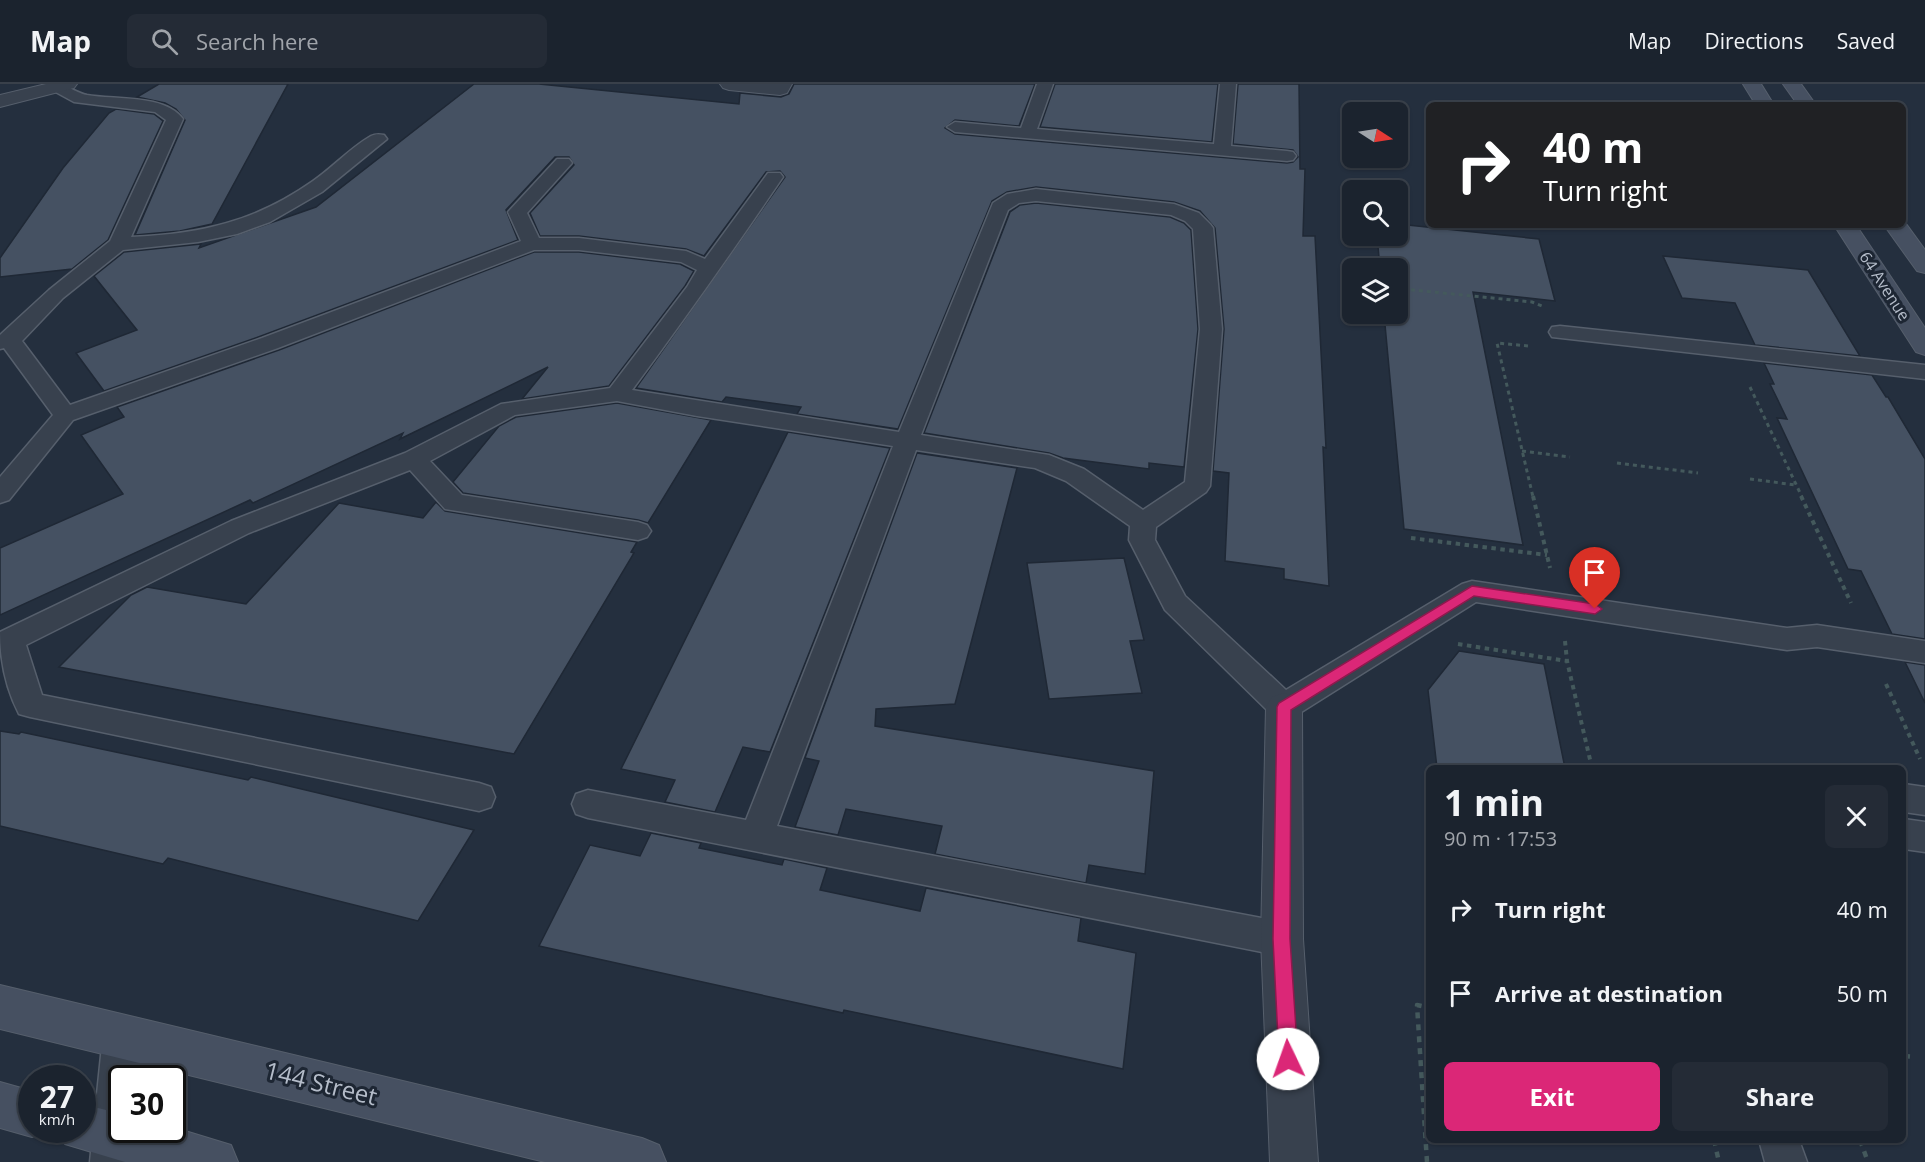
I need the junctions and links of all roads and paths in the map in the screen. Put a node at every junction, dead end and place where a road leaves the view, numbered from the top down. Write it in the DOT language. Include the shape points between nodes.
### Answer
graph roads {
  1 [pos="729,84"];
  2 [pos="1044,84"];
  3 [pos="1228,84"];
  4 [pos="1752,84"];
  5 [pos="1792,84"];
  6 [pos="63,85"];
  7 [pos="781,86"];
  8 [pos="0,101"];
  9 [pos="1763,102"];
  10 [pos="1805,102"];
  11 [pos="955,127"];
  12 [pos="1027,133"];
  13 [pos="378,139"];
  14 [pos="1222,150"];
  15 [pos="1287,156"];
  16 [pos="563,163"];
  17 [pos="774,177"];
  18 [pos="1847,228"];
  19 [pos="1897,228"];
  20 [pos="118,244"];
  21 [pos="532,244"];
  22 [pos="1924,263"];
  23 [pos="708,268"];
  24 [pos="1408,290"];
  25 [pos="1551,310"];
  26 [pos="1560,332"];
  27 [pos="5,341"];
  28 [pos="1530,346"];
  29 [pos="1925,347"];
  30 [pos="1925,372"];
  31 [pos="1748,382"];
  32 [pos="617,394"];
  33 [pos="65,415"];
  34 [pos="907,441"];
  35 [pos="1522,451"];
  36 [pos="1570,457"];
  37 [pos="414,459"];
  38 [pos="1617,463"];
  39 [pos="1698,473"];
  40 [pos="1750,479"];
  41 [pos="1796,485"];
  42 [pos="0,494"];
  43 [pos="1143,524"];
  44 [pos="638,531"];
  45 [pos="1411,537"];
  46 [pos="1547,555"];
  47 [pos="1551,572"];
  48 [pos="1855,610"];
  49 [pos="5,644"];
  50 [pos="1452,644"];
  51 [pos="1925,652"];
  52 [pos="1883,677"];
  53 [pos="1284,707"];
  54 [pos="1591,765"];
  55 [pos="1925,769"];
  56 [pos="479,797"];
  57 [pos="1906,798"];
  58 [pos="1925,801"];
  59 [pos="588,804"];
  60 [pos="1906,834"];
  61 [pos="756,836"];
  62 [pos="1925,837"];
  63 [pos="1282,939"];
  64 [pos="0,1007"];
  65 [pos="1426,1007"];
  66 [pos="122,1036"];
  67 [pos="1906,1056"];
  68 [pos="1914,1057"];
  69 [pos="0,1105"];
  70 [pos="18,1110"];
  71 [pos="102,1141"];
  72 [pos="1715,1143"];
  73 [pos="1780,1143"];
  74 [pos="1861,1143"];
  75 [pos="214,1162"];
  76 [pos="642,1162"];
  77 [pos="1294,1162"];
  78 [pos="1427,1162"];
  79 [pos="1719,1162"];
  80 [pos="1786,1162"];
  81 [pos="1868,1162"];
  1 -- 7 [label="street"];
  2 -- 12 [label="lane"];
  3 -- 14 [label="lane"];
  4 -- 9 [label="main road"];
  5 -- 10 [label="main road"];
  6 -- 8 [label="street"];
  6 -- 20 [label="lane" via="80,99 159,108 175,119"];
  11 -- 12 [label="lane"];
  12 -- 14 [label="lane"];
  13 -- 20 [label="lane" via="292,203 244,225 170,241"];
  14 -- 15 [label="lane"];
  16 -- 21 [label="lane" via="517,212"];
  17 -- 23 [label="lane"];
  18 -- 29 [label="main road, 64 Avenue"];
  19 -- 22 [label="main road"];
  20 -- 27 [label="lane"];
  21 -- 23 [label="lane" via="579,244 686,257"];
  21 -- 33 [label="lane"];
  23 -- 32 [label="lane"];
  24 -- 25 [label="path" via="1533,302"];
  26 -- 30 [label="lane"];
  27 -- 33 [label="lane"];
  28 -- 35 [label="path" via="1497,343"];
  31 -- 41 [label="path"];
  32 -- 34 [label="lane"];
  32 -- 37 [label="lane" via="509,409"];
  33 -- 42 [label="lane"];
  34 -- 43 [label="lane" via="1040,461 1075,475"];
  34 -- 43 [label="lane" via="1000,207 1014,198 1036,195 1174,210 1192,217 1203,228 1211,329 1197,486"];
  34 -- 61 [label="lane"];
  35 -- 36 [label="path"];
  35 -- 46 [label="path"];
  37 -- 44 [label="lane" via="454,503"];
  37 -- 49 [label="lane" via="240,527"];
  38 -- 39 [label="path"];
  40 -- 41 [label="path"];
  41 -- 48 [label="path"];
  43 -- 53 [label="lane" via="1142,540 1175,603"];
  45 -- 46 [label="path"];
  46 -- 47 [label="path"];
  49 -- 56 [label="lane" via="30,705"];
  50 -- 54 [label="path" via="1567,662"];
  51 -- 53 [label="lane" via="1817,636 1787,639 1472,591"];
  52 -- 55 [label="path"];
  53 -- 63 [label="street"];
  57 -- 58 [label="lane"];
  59 -- 61 [label="lane"];
  60 -- 62 [label="lane"];
  61 -- 63 [label="lane"];
  63 -- 77 [label="street"];
  64 -- 66 [label="main road, 144 Street"];
  65 -- 78 [label="path" via="1417,1005"];
  66 -- 71 [label="lane"];
  66 -- 76 [label="main road, 144 Street"];
  67 -- 68 [label="path"];
  69 -- 70 [label="main road"];
  71 -- 75 [label="main road"];
  72 -- 79 [label="path"];
  73 -- 80 [label="lane"];
  74 -- 81 [label="path"];
}
